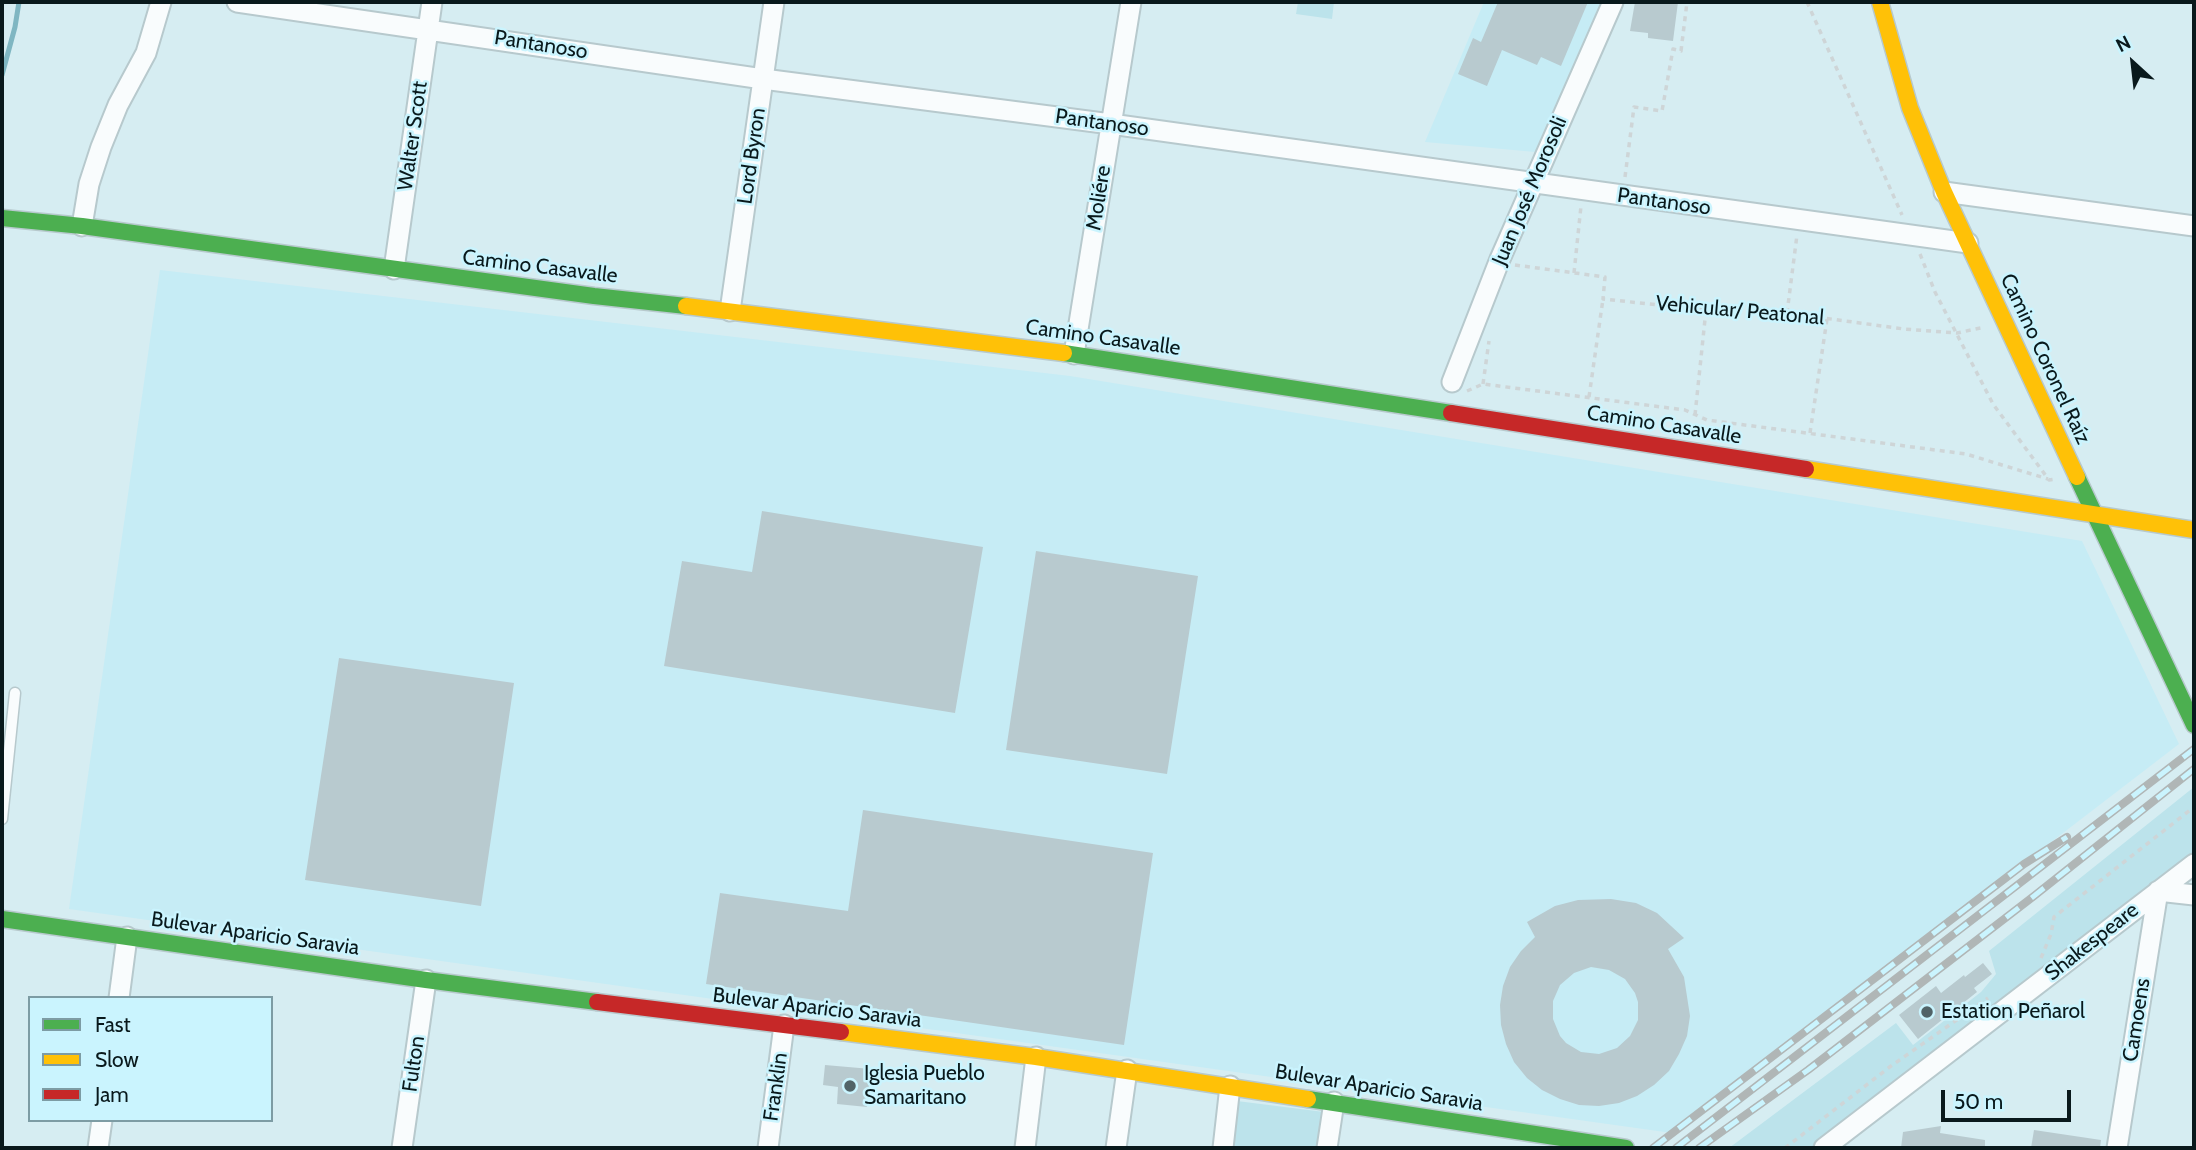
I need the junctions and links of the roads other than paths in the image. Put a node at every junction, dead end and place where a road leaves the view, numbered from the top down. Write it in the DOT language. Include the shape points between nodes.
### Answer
graph roads {
  1 [pos="161,2"];
  2 [pos="237,2"];
  3 [pos="432,2"];
  4 [pos="774,2"];
  5 [pos="1131,2"];
  6 [pos="1613,2"];
  7 [pos="1880,2"];
  8 [pos="428,29"];
  9 [pos="763,79"];
  10 [pos="1111,124"];
  11 [pos="1532,183"];
  12 [pos="1944,192"];
  13 [pos="2,218"];
  14 [pos="82,226"];
  15 [pos="2194,226"];
  16 [pos="1968,243"];
  17 [pos="394,269"];
  18 [pos="730,311"];
  19 [pos="1074,354"];
  20 [pos="1457,388"];
  21 [pos="2096,516"];
  22 [pos="2194,530"];
  23 [pos="15,693"];
  24 [pos="2194,725"];
  25 [pos="2,819"];
  26 [pos="2194,864"];
  27 [pos="2158,891"];
  28 [pos="2194,895"];
  29 [pos="2,919"];
  30 [pos="127,937"];
  31 [pos="426,980"];
  32 [pos="119,996"];
  33 [pos="784,1025"];
  34 [pos="1036,1057"];
  35 [pos="1127,1070"];
  36 [pos="1230,1086"];
  37 [pos="1334,1102"];
  38 [pos="102,1122"];
  39 [pos="98,1148"];
  40 [pos="402,1148"];
  41 [pos="768,1148"];
  42 [pos="1026,1148"];
  43 [pos="1116,1148"];
  44 [pos="1223,1148"];
  45 [pos="1327,1148"];
  46 [pos="1626,1148"];
  47 [pos="1824,1148"];
  48 [pos="2117,1148"];
  1 -- 14 [label="street" via="146,53 100,147"];
  2 -- 8 [label="street, Pantanoso"];
  3 -- 8 [label="street, Walter Scott"];
  4 -- 9 [label="street, Lord Byron"];
  5 -- 10 [label="street, Moliére"];
  6 -- 11 [label="street, Juan José Morosoli"];
  7 -- 12 [label="street, Camino Coronel Raíz" via="1910,108"];
  8 -- 9 [label="street, Pantanoso"];
  8 -- 17 [label="street, Walter Scott"];
  9 -- 10 [label="street, Pantanoso"];
  9 -- 18 [label="street, Lord Byron"];
  10 -- 11 [label="street, Pantanoso"];
  10 -- 19 [label="street, Moliére"];
  11 -- 16 [label="street, Pantanoso"];
  11 -- 20 [label="street, Juan José Morosoli" via="1500,259"];
  12 -- 15 [label="street"];
  12 -- 16 [label="street, Camino Coronel Raíz"];
  13 -- 14 [label="street, Camino Casavalle"];
  14 -- 17 [label="street, Camino Casavalle"];
  16 -- 21 [label="street, Camino Coronel Raíz"];
  17 -- 18 [label="street, Camino Casavalle"];
  18 -- 19 [label="street, Camino Casavalle"];
  19 -- 21 [label="street, Camino Casavalle"];
  21 -- 22 [label="street, Camino Casavalle"];
  21 -- 24 [label="street, Camino Coronel Raíz"];
  23 -- 25 [label="lane"];
  26 -- 27 [label="street, Shakespeare"];
  27 -- 28 [label="street"];
  27 -- 47 [label="street, Shakespeare"];
  27 -- 48 [label="street, Camoens"];
  29 -- 30 [label="street, Bulevar Aparicio Saravia"];
  30 -- 31 [label="street, Bulevar Aparicio Saravia"];
  30 -- 32 [label="street"];
  31 -- 33 [label="street, Bulevar Aparicio Saravia"];
  31 -- 40 [label="street, Fulton"];
  33 -- 34 [label="street, Bulevar Aparicio Saravia"];
  33 -- 41 [label="street, Franklin"];
  34 -- 35 [label="street, Bulevar Aparicio Saravia"];
  34 -- 42 [label="street"];
  35 -- 36 [label="street, Bulevar Aparicio Saravia"];
  35 -- 43 [label="street"];
  36 -- 37 [label="street, Bulevar Aparicio Saravia"];
  36 -- 44 [label="street"];
  37 -- 45 [label="street"];
  37 -- 46 [label="street, Bulevar Aparicio Saravia"];
  38 -- 39 [label="street"];
}
